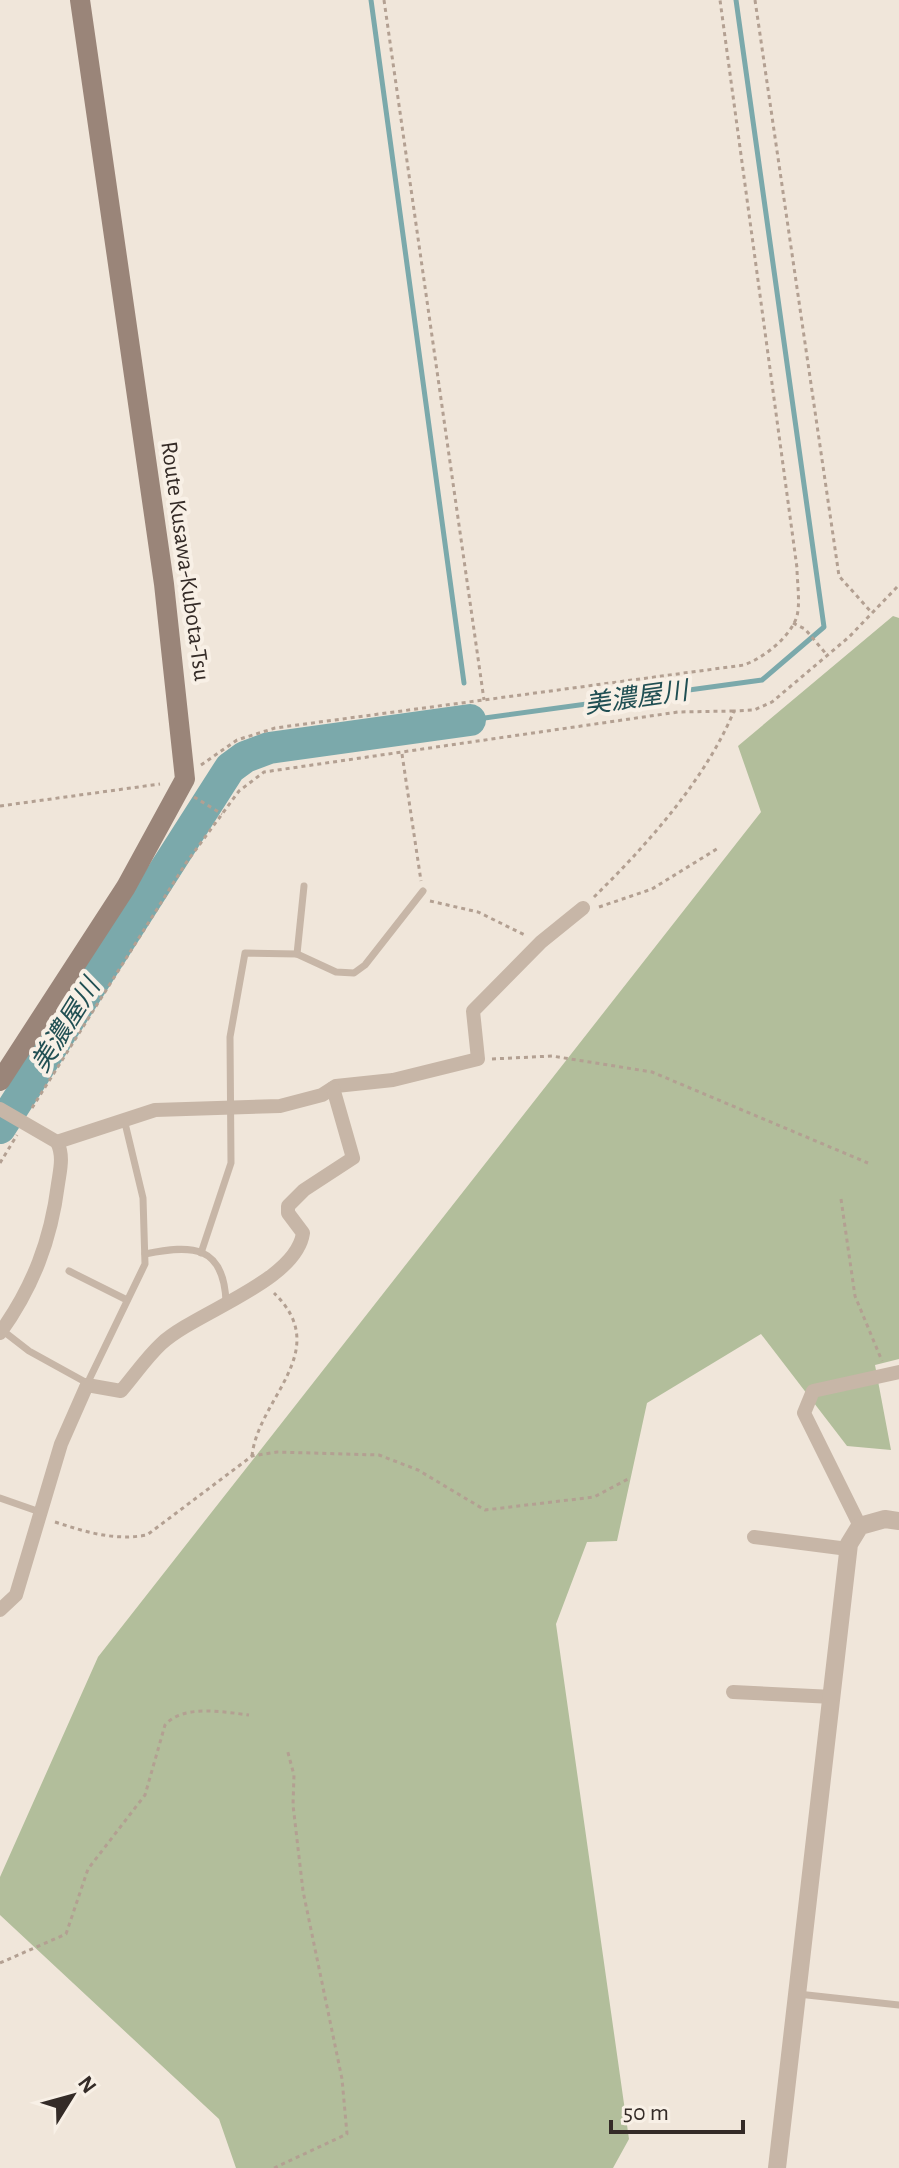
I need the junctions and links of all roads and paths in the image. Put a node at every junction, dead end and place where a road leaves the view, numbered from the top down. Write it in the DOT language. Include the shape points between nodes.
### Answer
graph roads {
  1 [pos="80,0"];
  2 [pos="384,0"];
  3 [pos="720,0"];
  4 [pos="755,0"];
  5 [pos="899,585"];
  6 [pos="872,613"];
  7 [pos="793,623"];
  8 [pos="827,655"];
  9 [pos="484,700"];
  10 [pos="734,711"];
  11 [pos="402,754"];
  12 [pos="184,784"];
  13 [pos="0,806"];
  14 [pos="221,814"];
  15 [pos="720,847"];
  16 [pos="304,886"];
  17 [pos="423,891"];
  18 [pos="583,908"];
  19 [pos="541,942"];
  20 [pos="297,954"];
  21 [pos="478,1059"];
  22 [pos="0,1081"];
  23 [pos="333,1088"];
  24 [pos="231,1108"];
  25 [pos="0,1109"];
  26 [pos="124,1119"];
  27 [pos="24,1124"];
  28 [pos="57,1142"];
  29 [pos="0,1163"];
  30 [pos="868,1163"];
  31 [pos="841,1199"];
  32 [pos="201,1253"];
  33 [pos="145,1254"];
  34 [pos="69,1271"];
  35 [pos="262,1282"];
  36 [pos="127,1300"];
  37 [pos="226,1302"];
  38 [pos="1,1332"];
  39 [pos="892,1374"];
  40 [pos="87,1384"];
  41 [pos="252,1456"];
  42 [pos="630,1478"];
  43 [pos="0,1498"];
  44 [pos="39,1517"];
  45 [pos="899,1521"];
  46 [pos="860,1526"];
  47 [pos="754,1537"];
  48 [pos="848,1549"];
  49 [pos="0,1610"];
  50 [pos="733,1692"];
  51 [pos="833,1697"];
  52 [pos="249,1715"];
  53 [pos="287,1749"];
  54 [pos="0,1963"];
  55 [pos="796,1993"];
  56 [pos="899,2005"];
  57 [pos="274,2168"];
  58 [pos="777,2168"];
  1 -- 12 [label="main road, Route Kusawa-Kubota-Tsu" via="164,584"];
  2 -- 9 [label="path"];
  3 -- 7 [label="path" via="797,568"];
  4 -- 6 [label="path" via="839,576"];
  5 -- 6 [label="path"];
  6 -- 8 [label="path"];
  7 -- 8 [label="path"];
  7 -- 9 [label="path" via="758,660 744,665"];
  8 -- 10 [label="path" via="772,702"];
  9 -- 12 [label="path" via="275,728 237,740"];
  10 -- 11 [label="path" via="678,712"];
  10 -- 18 [label="path" via="722,739 683,795"];
  11 -- 14 [label="path" via="264,772"];
  11 -- 17 [label="path"];
  12 -- 13 [label="path"];
  12 -- 14 [label="path"];
  12 -- 22 [label="main road" via="126,887"];
  14 -- 27 [label="path"];
  15 -- 18 [label="path" via="652,889"];
  16 -- 20 [label="lane"];
  17 -- 19 [label="path" via="432,902 478,912"];
  17 -- 20 [label="lane" via="354,973 336,972"];
  18 -- 19 [label="street"];
  19 -- 21 [label="street" via="473,1011"];
  20 -- 24 [label="lane" via="245,953 230,1037"];
  21 -- 23 [label="street"];
  21 -- 30 [label="path" via="552,1056 652,1072"];
  23 -- 24 [label="street" via="280,1106"];
  23 -- 35 [label="street" via="353,1158 288,1206 303,1233 301,1244"];
  24 -- 26 [label="street" via="155,1110"];
  24 -- 32 [label="lane" via="231,1163"];
  25 -- 27 [label="street"];
  26 -- 28 [label="street"];
  26 -- 33 [label="lane" via="143,1198"];
  27 -- 28 [label="street"];
  27 -- 29 [label="path"];
  28 -- 38 [label="street" via="62,1152 49,1239 34,1277"];
  31 -- 39 [label="path" via="855,1296"];
  32 -- 33 [label="lane" via="186,1248"];
  32 -- 37 [label="lane" via="221,1268"];
  33 -- 36 [label="lane"];
  34 -- 36 [label="lane"];
  35 -- 37 [label="street"];
  35 -- 41 [label="path" via="286,1304 297,1343 289,1376 254,1437"];
  36 -- 40 [label="lane"];
  37 -- 40 [label="street" via="162,1343 121,1391"];
  38 -- 40 [label="lane"];
  39 -- 46 [label="street" via="813,1391 804,1413"];
  40 -- 44 [label="street" via="61,1444"];
  41 -- 42 [label="path" via="379,1455 418,1470 485,1510 594,1497"];
  41 -- 44 [label="path" via="147,1535 96,1536"];
  43 -- 44 [label="lane"];
  44 -- 49 [label="street" via="16,1595"];
  45 -- 46 [label="street"];
  46 -- 48 [label="street"];
  47 -- 48 [label="street"];
  48 -- 51 [label="street"];
  50 -- 51 [label="street"];
  51 -- 55 [label="street"];
  52 -- 54 [label="path" via="203,1712 172,1717 145,1795 88,1869 66,1934"];
  53 -- 57 [label="path" via="294,1775 303,1891 342,2079 347,2134"];
  55 -- 56 [label="lane"];
  55 -- 58 [label="street"];
}
